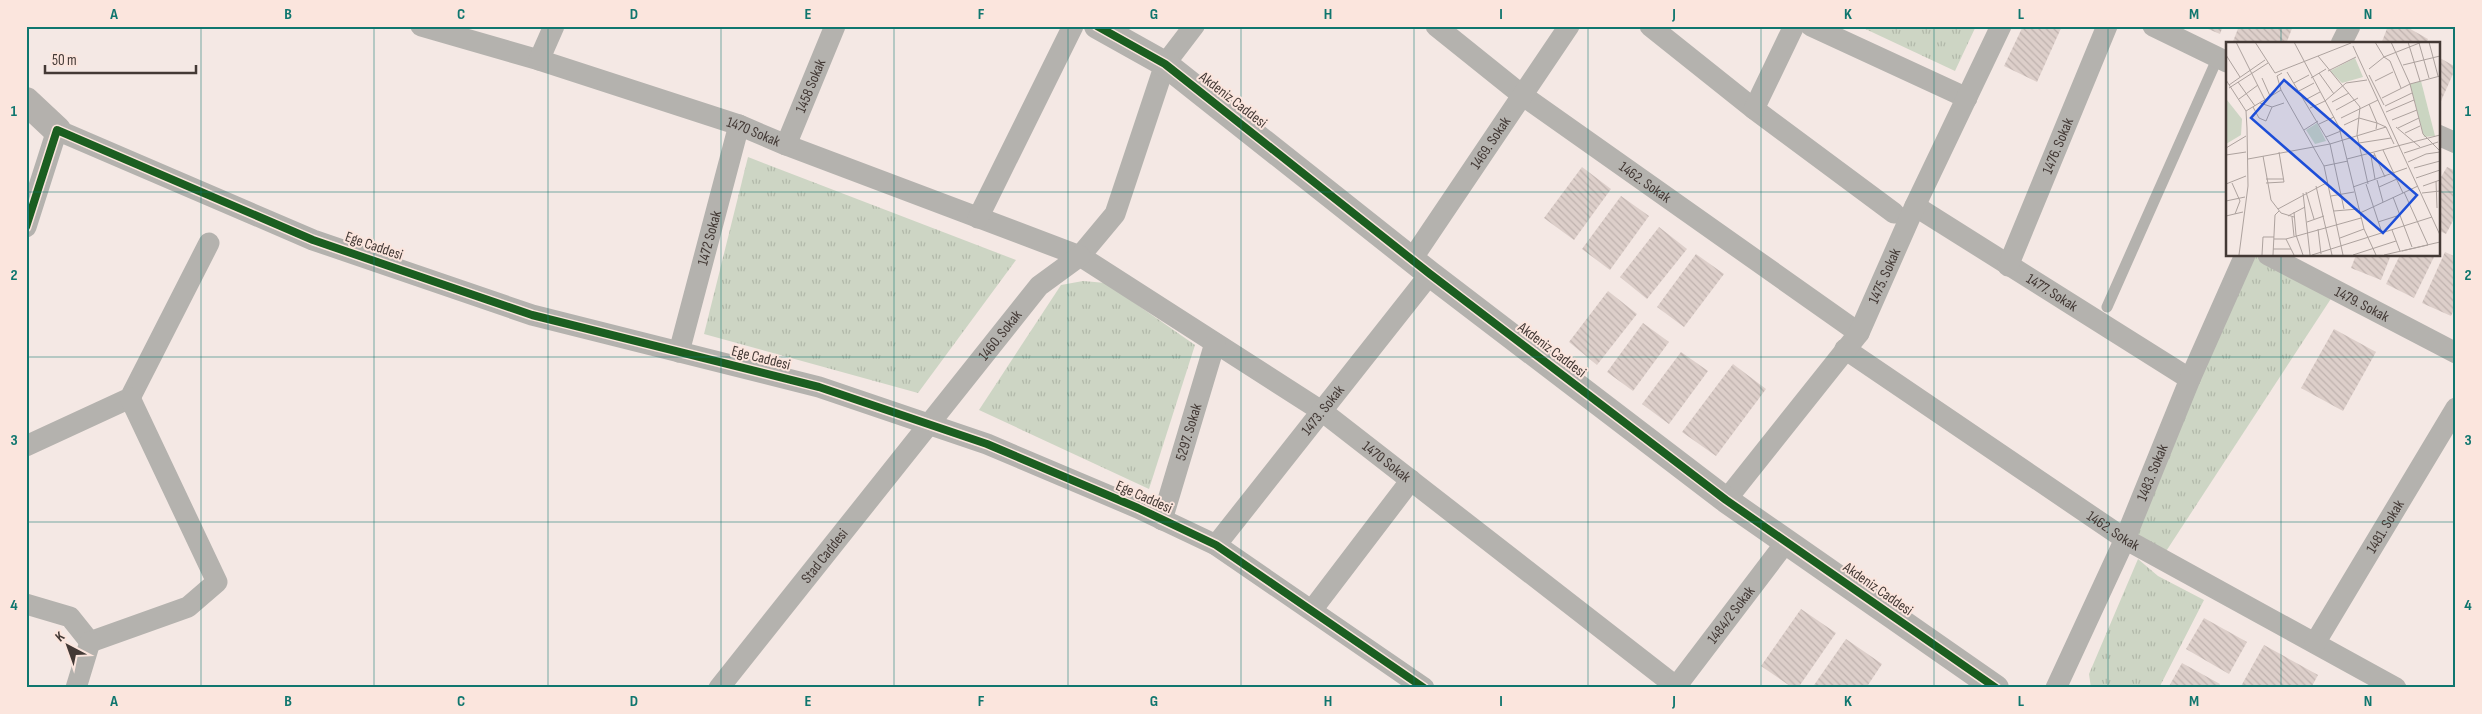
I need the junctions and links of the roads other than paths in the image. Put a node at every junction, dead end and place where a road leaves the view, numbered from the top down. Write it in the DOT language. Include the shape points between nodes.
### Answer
graph roads {
  1 [pos="421,26"];
  2 [pos="554,26"];
  3 [pos="835,26"];
  4 [pos="1074,26"];
  5 [pos="1097,26"];
  6 [pos="1194,26"];
  7 [pos="1436,26"];
  8 [pos="1569,26"];
  9 [pos="1650,26"];
  10 [pos="1794,26"];
  11 [pos="1811,26"];
  12 [pos="2001,26"];
  13 [pos="2108,26"];
  14 [pos="2153,26"];
  15 [pos="2350,26"];
  16 [pos="2342,42"];
  17 [pos="539,60"];
  18 [pos="2222,60"];
  19 [pos="1165,64"];
  20 [pos="1522,95"];
  21 [pos="1967,98"];
  22 [pos="26,101"];
  23 [pos="1754,109"];
  24 [pos="739,124"];
  25 [pos="26,125"];
  26 [pos="57,130"];
  27 [pos="2440,136"];
  28 [pos="2456,143"];
  29 [pos="786,145"];
  30 [pos="1916,206"];
  31 [pos="1894,213"];
  32 [pos="978,218"];
  33 [pos="26,226"];
  34 [pos="210,243"];
  35 [pos="1080,256"];
  36 [pos="2245,256"];
  37 [pos="2270,256"];
  38 [pos="2008,266"];
  39 [pos="1421,267"];
  40 [pos="2107,307"];
  41 [pos="1859,332"];
  42 [pos="1215,343"];
  43 [pos="1845,349"];
  44 [pos="679,352"];
  45 [pos="2456,353"];
  46 [pos="2190,379"];
  47 [pos="130,398"];
  48 [pos="2456,408"];
  49 [pos="1323,412"];
  50 [pos="930,424"];
  51 [pos="26,446"];
  52 [pos="1411,480"];
  53 [pos="1726,500"];
  54 [pos="1162,520"];
  55 [pos="2125,539"];
  56 [pos="1786,542"];
  57 [pos="1216,545"];
  58 [pos="26,604"];
  59 [pos="1312,610"];
  60 [pos="90,642"];
  61 [pos="2315,643"];
  62 [pos="1416,685"];
  63 [pos="1987,685"];
  64 [pos="1676,687"];
  65 [pos="76,688"];
  66 [pos="719,688"];
  67 [pos="2056,688"];
  68 [pos="2396,688"];
  1 -- 17 [label="street, 1470 Sokak"];
  2 -- 17 [label="street"];
  3 -- 29 [label="street, 1458 Sokak"];
  4 -- 32 [label="street"];
  5 -- 19 [label="street, Akdeniz Caddesi"];
  6 -- 19 [label="street"];
  7 -- 20 [label="street, 1462. Sokak"];
  8 -- 20 [label="street, 1469. Sokak"];
  9 -- 23 [label="street"];
  10 -- 23 [label="street"];
  11 -- 21 [label="street"];
  12 -- 21 [label="street, 1475. Sokak"];
  13 -- 38 [label="street, 1476. Sokak"];
  14 -- 18 [label="street"];
  15 -- 16 [label="street"];
  17 -- 24 [label="street, 1470 Sokak"];
  18 -- 40 [label="lane"];
  19 -- 35 [label="street" via="1115,214"];
  19 -- 39 [label="street, Akdeniz Caddesi"];
  20 -- 39 [label="street, 1469. Sokak"];
  20 -- 41 [label="street, 1462. Sokak"];
  21 -- 30 [label="street, 1475. Sokak"];
  22 -- 26 [label="main road, Ege Caddesi"];
  23 -- 31 [label="street"];
  24 -- 29 [label="street, 1470 Sokak"];
  24 -- 44 [label="street, 1472 Sokak"];
  25 -- 26 [label="main road, Ege Caddesi"];
  26 -- 33 [label="street"];
  26 -- 44 [label="street, Ege Caddesi" via="313,240 532,316"];
  27 -- 28 [label="street"];
  29 -- 32 [label="street, 1470 Sokak"];
  30 -- 38 [label="street, 1477. Sokak"];
  30 -- 41 [label="street, 1475. Sokak"];
  32 -- 35 [label="street, 1470 Sokak"];
  34 -- 47 [label="street"];
  35 -- 42 [label="street, 1470 Sokak"];
  35 -- 50 [label="street, 1460. Sokak" via="1039,286"];
  36 -- 46 [label="street, 1483. Sokak"];
  37 -- 45 [label="street, 1479. Sokak"];
  38 -- 46 [label="street, 1477. Sokak"];
  39 -- 49 [label="street, 1473. Sokak"];
  39 -- 53 [label="street, Akdeniz Caddesi"];
  41 -- 43 [label="street, 1475. Sokak"];
  42 -- 49 [label="street, 1470 Sokak"];
  42 -- 54 [label="street, 5297. Sokak"];
  43 -- 53 [label="street, 1475. Sokak"];
  43 -- 55 [label="street, 1462. Sokak"];
  44 -- 50 [label="street, Ege Caddesi" via="819,387"];
  46 -- 55 [label="street, 1483. Sokak"];
  47 -- 51 [label="street"];
  47 -- 60 [label="street" via="217,582 188,607"];
  48 -- 61 [label="street, 1481. Sokak"];
  49 -- 52 [label="street, 1470 Sokak"];
  49 -- 57 [label="street, 1473. Sokak"];
  50 -- 54 [label="street, Ege Caddesi" via="986,444"];
  50 -- 66 [label="street, Stad Caddesi"];
  52 -- 59 [label="street"];
  52 -- 64 [label="street, 1470 Sokak"];
  53 -- 56 [label="street, Akdeniz Caddesi"];
  54 -- 57 [label="street, Ege Caddesi"];
  55 -- 61 [label="street, 1462. Sokak"];
  55 -- 67 [label="street, 1483. Sokak"];
  56 -- 63 [label="street, Akdeniz Caddesi"];
  56 -- 64 [label="street, 1484/2 Sokak"];
  57 -- 59 [label="street, Ege Caddesi"];
  58 -- 60 [label="street" via="70,617"];
  59 -- 62 [label="street, Ege Caddesi"];
  60 -- 65 [label="street"];
  61 -- 68 [label="street, 1462. Sokak"];
}
